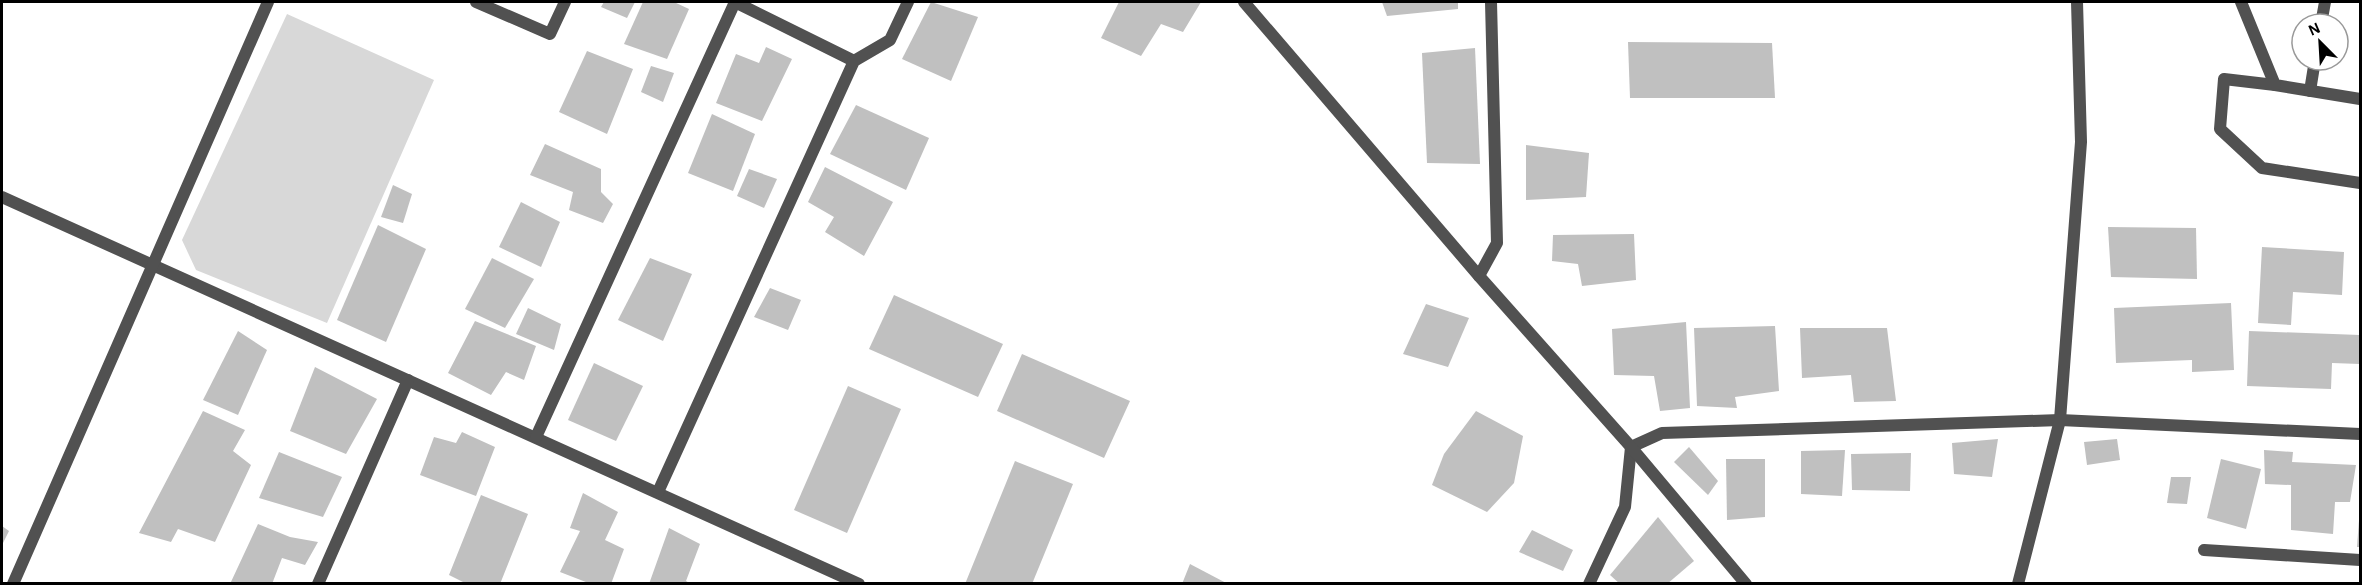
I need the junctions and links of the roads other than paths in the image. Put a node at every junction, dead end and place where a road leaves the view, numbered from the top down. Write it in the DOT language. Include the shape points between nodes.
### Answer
graph roads {
  1 [pos="268,2"];
  2 [pos="476,2"];
  3 [pos="565,2"];
  4 [pos="734,2"];
  5 [pos="908,2"];
  6 [pos="1244,2"];
  7 [pos="1491,2"];
  8 [pos="2077,2"];
  9 [pos="2241,2"];
  10 [pos="854,62"];
  11 [pos="2313,72"];
  12 [pos="2275,85"];
  13 [pos="2310,91"];
  14 [pos="2361,99"];
  15 [pos="2361,183"];
  16 [pos="2,197"];
  17 [pos="153,265"];
  18 [pos="1479,276"];
  19 [pos="408,380"];
  20 [pos="2060,420"];
  21 [pos="2361,434"];
  22 [pos="536,437"];
  23 [pos="1631,447"];
  24 [pos="658,492"];
  25 [pos="2204,550"];
  26 [pos="2361,560"];
  27 [pos="857,583"];
  28 [pos="14,584"];
  29 [pos="318,584"];
  30 [pos="1590,584"];
  31 [pos="1746,584"];
  32 [pos="2018,584"];
  1 -- 17 [label="street"];
  2 -- 3 [label="street" via="550,34"];
  4 -- 10 [label="street"];
  4 -- 22 [label="street"];
  5 -- 10 [label="street" via="890,40"];
  6 -- 18 [label="street"];
  7 -- 18 [label="street" via="1497,243"];
  8 -- 20 [label="street" via="2081,142"];
  9 -- 12 [label="street"];
  10 -- 24 [label="street"];
  11 -- 13 [label="street"];
  12 -- 13 [label="street"];
  12 -- 15 [label="street" via="2224,79 2220,129 2262,168"];
  13 -- 14 [label="street"];
  16 -- 17 [label="street"];
  17 -- 19 [label="street"];
  17 -- 28 [label="street"];
  18 -- 23 [label="street"];
  19 -- 22 [label="street"];
  19 -- 29 [label="street"];
  20 -- 21 [label="street"];
  20 -- 23 [label="street" via="1662,434"];
  20 -- 32 [label="street"];
  22 -- 24 [label="street"];
  23 -- 30 [label="street" via="1625,507"];
  23 -- 31 [label="street"];
  24 -- 27 [label="street"];
  25 -- 26 [label="street"];
}
